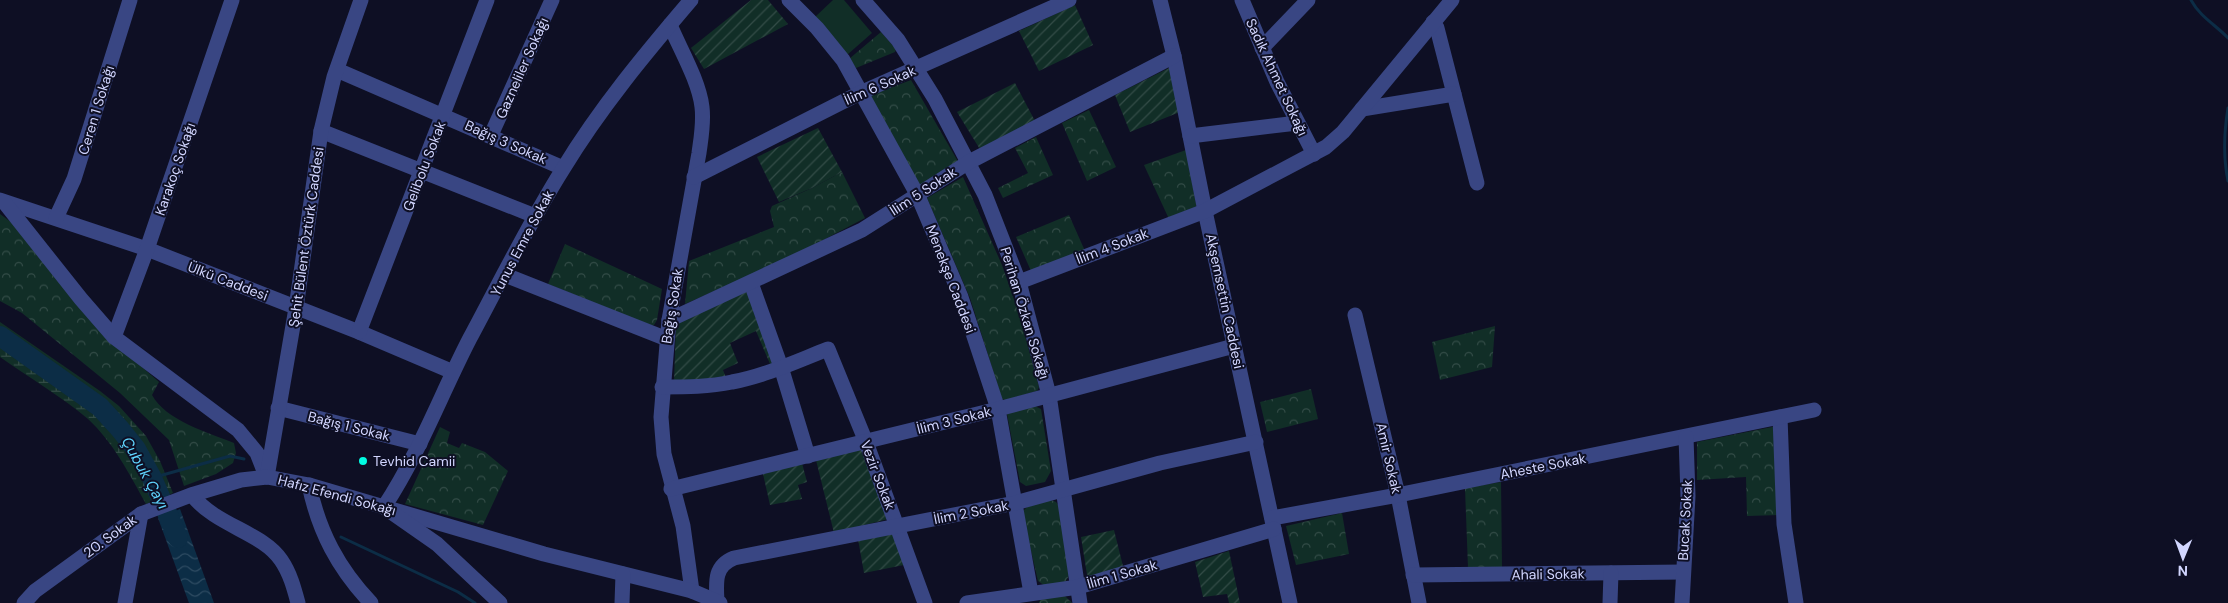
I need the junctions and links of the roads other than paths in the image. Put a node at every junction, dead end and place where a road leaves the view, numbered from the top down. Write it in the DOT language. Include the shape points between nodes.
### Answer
graph roads {
  1 [pos="130,0"];
  2 [pos="232,0"];
  3 [pos="361,0"];
  4 [pos="487,0"];
  5 [pos="552,0"];
  6 [pos="691,0"];
  7 [pos="789,0"];
  8 [pos="862,0"];
  9 [pos="1069,0"];
  10 [pos="1160,0"];
  11 [pos="1242,0"];
  12 [pos="1308,0"];
  13 [pos="1452,0"];
  14 [pos="1434,22"];
  15 [pos="670,25"];
  16 [pos="1262,48"];
  17 [pos="1174,56"];
  18 [pos="917,68"];
  19 [pos="337,70"];
  20 [pos="860,93"];
  21 [pos="1454,94"];
  22 [pos="1362,110"];
  23 [pos="444,114"];
  24 [pos="1297,123"];
  25 [pos="322,130"];
  26 [pos="491,136"];
  27 [pos="1190,136"];
  28 [pos="1314,154"];
  29 [pos="969,162"];
  30 [pos="564,168"];
  31 [pos="422,171"];
  32 [pos="694,177"];
  33 [pos="1477,183"];
  34 [pos="918,196"];
  35 [pos="2,201"];
  36 [pos="1205,211"];
  37 [pos="535,216"];
  38 [pos="56,218"];
  39 [pos="146,249"];
  40 [pos="505,275"];
  41 [pos="1019,282"];
  42 [pos="751,283"];
  43 [pos="296,308"];
  44 [pos="1355,314"];
  45 [pos="669,320"];
  46 [pos="359,332"];
  47 [pos="114,337"];
  48 [pos="667,339"];
  49 [pos="1234,346"];
  50 [pos="781,367"];
  51 [pos="453,372"];
  52 [pos="662,387"];
  53 [pos="1049,396"];
  54 [pos="278,408"];
  55 [pos="998,409"];
  56 [pos="1814,410"];
  57 [pos="1780,417"];
  58 [pos="1686,437"];
  59 [pos="866,442"];
  60 [pos="1256,442"];
  61 [pos="420,444"];
  62 [pos="808,456"];
  63 [pos="267,477"];
  64 [pos="308,485"];
  65 [pos="672,489"];
  66 [pos="1063,489"];
  67 [pos="191,495"];
  68 [pos="1398,495"];
  69 [pos="1015,503"];
  70 [pos="384,507"];
  71 [pos="142,514"];
  72 [pos="1273,524"];
  73 [pos="897,526"];
  74 [pos="1683,572"];
  75 [pos="1611,573"];
  76 [pos="623,574"];
  77 [pos="1413,576"];
  78 [pos="1078,587"];
  79 [pos="692,591"];
  80 [pos="1031,593"];
  81 [pos="718,602"];
  82 [pos="24,603"];
  83 [pos="125,603"];
  84 [pos="298,603"];
  85 [pos="371,603"];
  86 [pos="500,603"];
  87 [pos="622,603"];
  88 [pos="925,603"];
  89 [pos="967,603"];
  90 [pos="1080,603"];
  91 [pos="1290,603"];
  92 [pos="1419,603"];
  93 [pos="1610,603"];
  94 [pos="1682,603"];
  95 [pos="1796,603"];
  1 -- 38 [label="street, Ceren 1 Sokağı" via="74,179"];
  2 -- 39 [label="street, Karakoç Sokağı"];
  3 -- 19 [label="street, Şehit Bülent Öztürk Caddesi"];
  4 -- 23 [label="street, Gelibolu Sokak"];
  5 -- 26 [label="street, Gazneliler Sokağı"];
  6 -- 15 [label="street, Yunus Emre Sokak"];
  7 -- 20 [label="street, Menekşe Caddesi" via="843,60"];
  8 -- 18 [label="street, Perihan Özkan Sokağı" via="898,40"];
  9 -- 18 [label="street, İlim 6 Sokak"];
  10 -- 17 [label="street, Akşemsettin Caddesi"];
  11 -- 16 [label="street, Sadık Ahmet Sokağı"];
  12 -- 16 [label="street"];
  13 -- 14 [label="street, İlim 4 Sokak"];
  14 -- 21 [label="street"];
  14 -- 22 [label="street, İlim 4 Sokak"];
  15 -- 30 [label="street, Yunus Emre Sokak" via="605,106"];
  15 -- 32 [label="street, Bağış Sokak" via="702,106"];
  16 -- 24 [label="street, Sadık Ahmet Sokağı"];
  17 -- 27 [label="street, Akşemsettin Caddesi"];
  17 -- 29 [label="street, İlim 5 Sokak"];
  18 -- 20 [label="street, İlim 6 Sokak"];
  18 -- 29 [label="street, Perihan Özkan Sokağı"];
  19 -- 23 [label="street, Bağış 3 Sokak"];
  19 -- 25 [label="street, Şehit Bülent Öztürk Caddesi"];
  20 -- 32 [label="street, İlim 6 Sokak"];
  20 -- 34 [label="street, Menekşe Caddesi"];
  21 -- 22 [label="street"];
  21 -- 33 [label="street"];
  22 -- 28 [label="street, İlim 4 Sokak" via="1343,132"];
  23 -- 26 [label="street, Bağış 3 Sokak"];
  23 -- 31 [label="street, Gelibolu Sokak"];
  24 -- 27 [label="street"];
  24 -- 28 [label="street, Sadık Ahmet Sokağı"];
  25 -- 31 [label="street"];
  25 -- 43 [label="street, Şehit Bülent Öztürk Caddesi"];
  26 -- 30 [label="street, Bağış 3 Sokak"];
  27 -- 36 [label="street, Akşemsettin Caddesi"];
  28 -- 36 [label="street, İlim 4 Sokak"];
  29 -- 34 [label="street, İlim 5 Sokak"];
  29 -- 41 [label="street, Perihan Özkan Sokağı"];
  30 -- 37 [label="street, Yunus Emre Sokak"];
  31 -- 37 [label="street"];
  31 -- 46 [label="street, Gelibolu Sokak"];
  32 -- 45 [label="street, Bağış Sokak"];
  34 -- 42 [label="street, İlim 5 Sokak" via="862,230"];
  34 -- 55 [label="street, Menekşe Caddesi" via="961,297"];
  35 -- 38 [label="street, Ülkü Caddesi"];
  35 -- 47 [label="street, Hafız Efendi Sokağı"];
  36 -- 41 [label="street, İlim 4 Sokak"];
  36 -- 49 [label="street, Akşemsettin Caddesi"];
  37 -- 40 [label="street, Yunus Emre Sokak"];
  38 -- 39 [label="street, Ülkü Caddesi"];
  39 -- 43 [label="street, Ülkü Caddesi"];
  39 -- 47 [label="street, Karakoç Sokağı"];
  40 -- 48 [label="street"];
  40 -- 51 [label="street, Yunus Emre Sokak"];
  41 -- 53 [label="street, Perihan Özkan Sokağı"];
  42 -- 45 [label="street, İlim 5 Sokak"];
  42 -- 50 [label="street"];
  43 -- 46 [label="street, Ülkü Caddesi"];
  43 -- 54 [label="street, Şehit Bülent Öztürk Caddesi"];
  44 -- 68 [label="street, Amir Sokak"];
  45 -- 48 [label="street, Bağış Sokak"];
  46 -- 51 [label="street, Ülkü Caddesi"];
  47 -- 63 [label="street, Hafız Efendi Sokağı" via="238,430 257,453"];
  48 -- 52 [label="street, Bağış Sokak"];
  49 -- 53 [label="street, İlim 3 Sokak"];
  49 -- 60 [label="street, Akşemsettin Caddesi"];
  50 -- 52 [label="street" via="727,383"];
  50 -- 59 [label="street, Vezir Sokak" via="828,349"];
  50 -- 62 [label="street"];
  51 -- 61 [label="street, Yunus Emre Sokak"];
  52 -- 65 [label="street, Bağış Sokak" via="664,454"];
  53 -- 55 [label="street, İlim 3 Sokak"];
  53 -- 66 [label="street, Perihan Özkan Sokağı"];
  54 -- 61 [label="street, Bağış 1 Sokak"];
  54 -- 63 [label="street, Şehit Bülent Öztürk Caddesi"];
  55 -- 59 [label="street, İlim 3 Sokak"];
  55 -- 69 [label="street, Menekşe Caddesi"];
  56 -- 57 [label="street, Aheste Sokak"];
  57 -- 58 [label="street, Aheste Sokak"];
  57 -- 95 [label="street" via="1784,524"];
  58 -- 68 [label="street, Aheste Sokak"];
  58 -- 74 [label="street, Bucak Sokak" via="1688,496"];
  59 -- 62 [label="street, İlim 3 Sokak"];
  59 -- 73 [label="street, Vezir Sokak"];
  60 -- 66 [label="street, İlim 2 Sokak"];
  60 -- 72 [label="street, Akşemsettin Caddesi"];
  61 -- 70 [label="street, Yunus Emre Sokak"];
  62 -- 65 [label="street, İlim 3 Sokak"];
  63 -- 64 [label="street, Hafız Efendi Sokağı"];
  63 -- 67 [label="street, 20. Sokak" via="241,480"];
  64 -- 70 [label="street, Hafız Efendi Sokağı"];
  64 -- 85 [label="street" via="324,535 344,570"];
  65 -- 79 [label="street, Bağış Sokak" via="683,526"];
  66 -- 69 [label="street, İlim 2 Sokak"];
  66 -- 78 [label="street, Perihan Özkan Sokağı"];
  67 -- 71 [label="street, 20. Sokak"];
  67 -- 84 [label="street" via="216,518 273,551 286,568"];
  68 -- 72 [label="street, Aheste Sokak"];
  68 -- 77 [label="street, Amir Sokak"];
  69 -- 73 [label="street, İlim 2 Sokak"];
  69 -- 80 [label="street, Menekşe Caddesi"];
  70 -- 76 [label="street, Hafız Efendi Sokağı"];
  70 -- 86 [label="street" via="437,544"];
  71 -- 82 [label="street, 20. Sokak" via="35,591"];
  71 -- 83 [label="street"];
  72 -- 78 [label="street, İlim 1 Sokak"];
  72 -- 91 [label="street, Akşemsettin Caddesi"];
  73 -- 81 [label="street, İlim 2 Sokak" via="726,561 716,576"];
  73 -- 88 [label="street, Vezir Sokak"];
  74 -- 75 [label="street, Ahali Sokak"];
  74 -- 94 [label="street, Bucak Sokak"];
  75 -- 77 [label="street, Ahali Sokak"];
  75 -- 93 [label="street"];
  76 -- 79 [label="street, Hafız Efendi Sokağı"];
  76 -- 87 [label="street"];
  77 -- 92 [label="street, Amir Sokak"];
  78 -- 80 [label="street, İlim 1 Sokak"];
  78 -- 90 [label="street, Perihan Özkan Sokağı"];
  79 -- 81 [label="street"];
  80 -- 89 [label="street, İlim 1 Sokak"];
}
